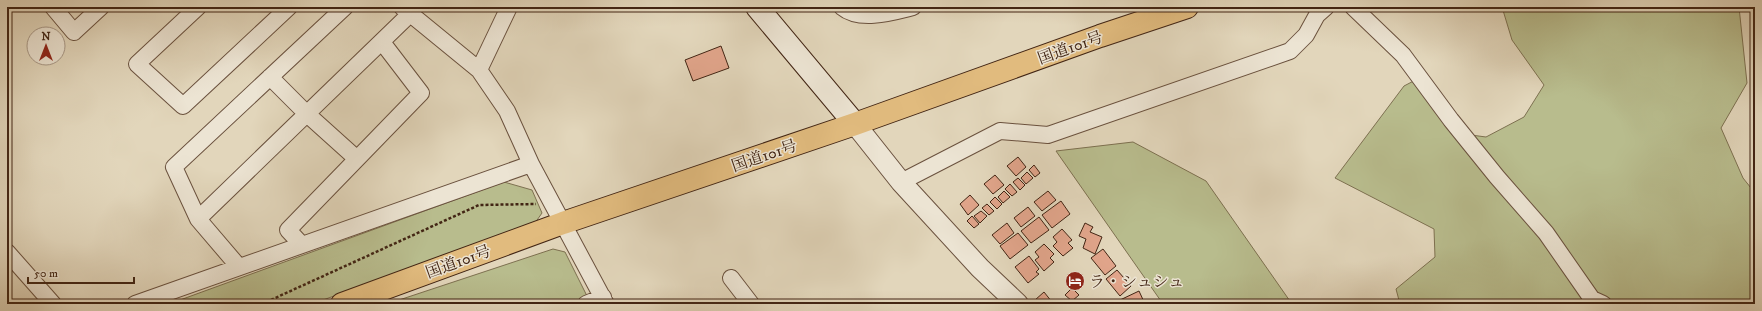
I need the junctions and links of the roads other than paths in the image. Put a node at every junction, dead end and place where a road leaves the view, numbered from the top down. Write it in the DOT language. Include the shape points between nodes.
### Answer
graph roads {
  1 [pos="53,7"];
  2 [pos="101,7"];
  3 [pos="198,7"];
  4 [pos="289,7"];
  5 [pos="345,7"];
  6 [pos="509,7"];
  7 [pos="757,7"];
  8 [pos="842,7"];
  9 [pos="913,7"];
  10 [pos="1187,7"];
  11 [pos="1353,7"];
  12 [pos="1319,10"];
  13 [pos="406,11"];
  14 [pos="382,42"];
  15 [pos="480,70"];
  16 [pos="270,77"];
  17 [pos="307,114"];
  18 [pos="855,124"];
  19 [pos="357,159"];
  20 [pos="531,164"];
  21 [pos="901,182"];
  22 [pos="198,219"];
  23 [pos="562,223"];
  24 [pos="302,245"];
  25 [pos="7,252"];
  26 [pos="239,267"];
  27 [pos="731,278"];
  28 [pos="604,300"];
  29 [pos="53,304"];
  30 [pos="135,304"];
  31 [pos="342,304"];
  32 [pos="586,304"];
  33 [pos="751,304"];
  34 [pos="1018,304"];
  35 [pos="1603,304"];
  1 -- 2 [label="street" via="74,32"];
  3 -- 4 [label="street" via="137,64 183,106"];
  5 -- 16 [label="street"];
  6 -- 15 [label="street"];
  7 -- 18 [label="main road"];
  8 -- 9 [label="street" via="866,15 889,14"];
  10 -- 18 [label="highway, 国道101号"];
  11 -- 35 [label="street" via="1403,55 1451,120 1546,233 1592,299"];
  12 -- 21 [label="street" via="1306,35 1290,51 1048,135 1000,131"];
  13 -- 14 [label="street"];
  13 -- 15 [label="street"];
  14 -- 17 [label="street"];
  14 -- 19 [label="street" via="421,93"];
  15 -- 20 [label="street" via="507,111"];
  16 -- 17 [label="street"];
  16 -- 22 [label="street" via="174,167"];
  17 -- 19 [label="street"];
  17 -- 22 [label="street"];
  18 -- 21 [label="street"];
  18 -- 23 [label="highway, 国道101号"];
  19 -- 24 [label="street" via="288,230"];
  20 -- 23 [label="street"];
  20 -- 24 [label="street"];
  21 -- 34 [label="street" via="980,268"];
  22 -- 26 [label="street"];
  23 -- 28 [label="street"];
  23 -- 31 [label="highway, 国道101号"];
  24 -- 26 [label="street"];
  25 -- 29 [label="street"];
  26 -- 30 [label="street"];
  27 -- 33 [label="street"];
  28 -- 32 [label="street"];
}
